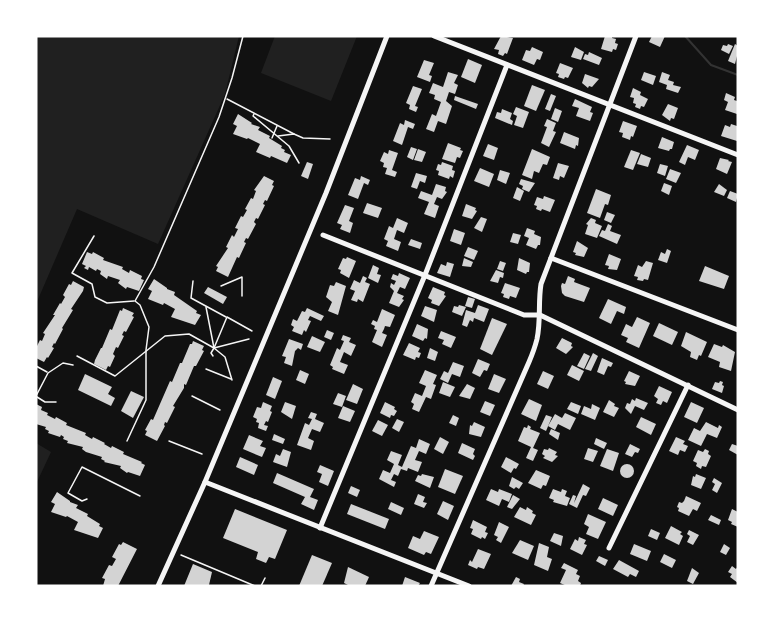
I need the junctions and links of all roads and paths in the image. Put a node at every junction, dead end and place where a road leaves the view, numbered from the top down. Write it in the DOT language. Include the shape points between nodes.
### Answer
graph roads {
  1 [pos="243,36"];
  2 [pos="387,36"];
  3 [pos="434,36"];
  4 [pos="636,36"];
  5 [pos="507,64"];
  6 [pos="226,99"];
  7 [pos="610,105"];
  8 [pos="254,113"];
  9 [pos="278,125"];
  10 [pos="274,134"];
  11 [pos="294,134"];
  12 [pos="278,136"];
  13 [pos="272,138"];
  14 [pos="330,139"];
  15 [pos="738,155"];
  16 [pos="299,163"];
  17 [pos="323,235"];
  18 [pos="94,236"];
  19 [pos="551,258"];
  20 [pos="425,275"];
  21 [pos="193,281"];
  22 [pos="220,286"];
  23 [pos="242,296"];
  24 [pos="135,301"];
  25 [pos="206,306"];
  26 [pos="540,315"];
  27 [pos="227,317"];
  28 [pos="738,330"];
  29 [pos="252,331"];
  30 [pos="249,339"];
  31 [pos="214,348"];
  32 [pos="146,350"];
  33 [pos="77,356"];
  34 [pos="213,356"];
  35 [pos="73,365"];
  36 [pos="36,366"];
  37 [pos="206,369"];
  38 [pos="48,373"];
  39 [pos="688,385"];
  40 [pos="36,396"];
  41 [pos="192,396"];
  42 [pos="56,402"];
  43 [pos="220,410"];
  44 [pos="738,410"];
  45 [pos="127,441"];
  46 [pos="169,441"];
  47 [pos="202,454"];
  48 [pos="205,482"];
  49 [pos="140,496"];
  50 [pos="87,499"];
  51 [pos="320,528"];
  52 [pos="609,548"];
  53 [pos="174,552"];
  54 [pos="437,573"];
  55 [pos="265,578"];
  56 [pos="158,586"];
  57 [pos="255,586"];
  58 [pos="261,586"];
  59 [pos="431,586"];
  60 [pos="469,586"];
  1 -- 6 [label="path"];
  2 -- 48 [label="street"];
  3 -- 5 [label="street"];
  4 -- 7 [label="street"];
  5 -- 7 [label="street"];
  5 -- 20 [label="street"];
  6 -- 8 [label="path"];
  6 -- 24 [label="path" via="154,267"];
  7 -- 15 [label="street"];
  7 -- 19 [label="street"];
  8 -- 9 [label="path"];
  8 -- 10 [label="path"];
  9 -- 10 [label="path"];
  9 -- 11 [label="path"];
  10 -- 12 [label="path"];
  10 -- 13 [label="path"];
  11 -- 12 [label="path"];
  11 -- 14 [label="path"];
  12 -- 16 [label="path"];
  17 -- 20 [label="street"];
  18 -- 24 [label="path" via="72,273 92,284 95,297 107,303"];
  19 -- 26 [label="street" via="541,284"];
  19 -- 28 [label="street"];
  20 -- 26 [label="street" via="524,315"];
  20 -- 51 [label="street"];
  21 -- 25 [label="path" via="191,298"];
  22 -- 23 [label="path" via="242,277"];
  24 -- 32 [label="path" via="149,327"];
  25 -- 27 [label="path"];
  25 -- 31 [label="path"];
  26 -- 39 [label="street"];
  26 -- 54 [label="street" via="529,362"];
  27 -- 29 [label="path"];
  27 -- 31 [label="path"];
  30 -- 31 [label="path"];
  31 -- 32 [label="path" via="189,334 165,336"];
  31 -- 34 [label="path"];
  31 -- 37 [label="path" via="225,357 232,380"];
  32 -- 33 [label="path" via="115,376"];
  32 -- 45 [label="path" via="146,400"];
  35 -- 38 [label="path" via="63,363"];
  36 -- 38 [label="path"];
  38 -- 40 [label="path"];
  39 -- 44 [label="street"];
  39 -- 52 [label="street"];
  40 -- 42 [label="path" via="45,402"];
  41 -- 43 [label="path"];
  46 -- 47 [label="path"];
  48 -- 51 [label="street"];
  48 -- 53 [label="street"];
  49 -- 50 [label="path" via="82,467 68,493 82,501"];
  51 -- 54 [label="street"];
  53 -- 56 [label="street"];
  53 -- 57 [label="path"];
  54 -- 59 [label="street"];
  54 -- 60 [label="street"];
  55 -- 58 [label="path"];
}
